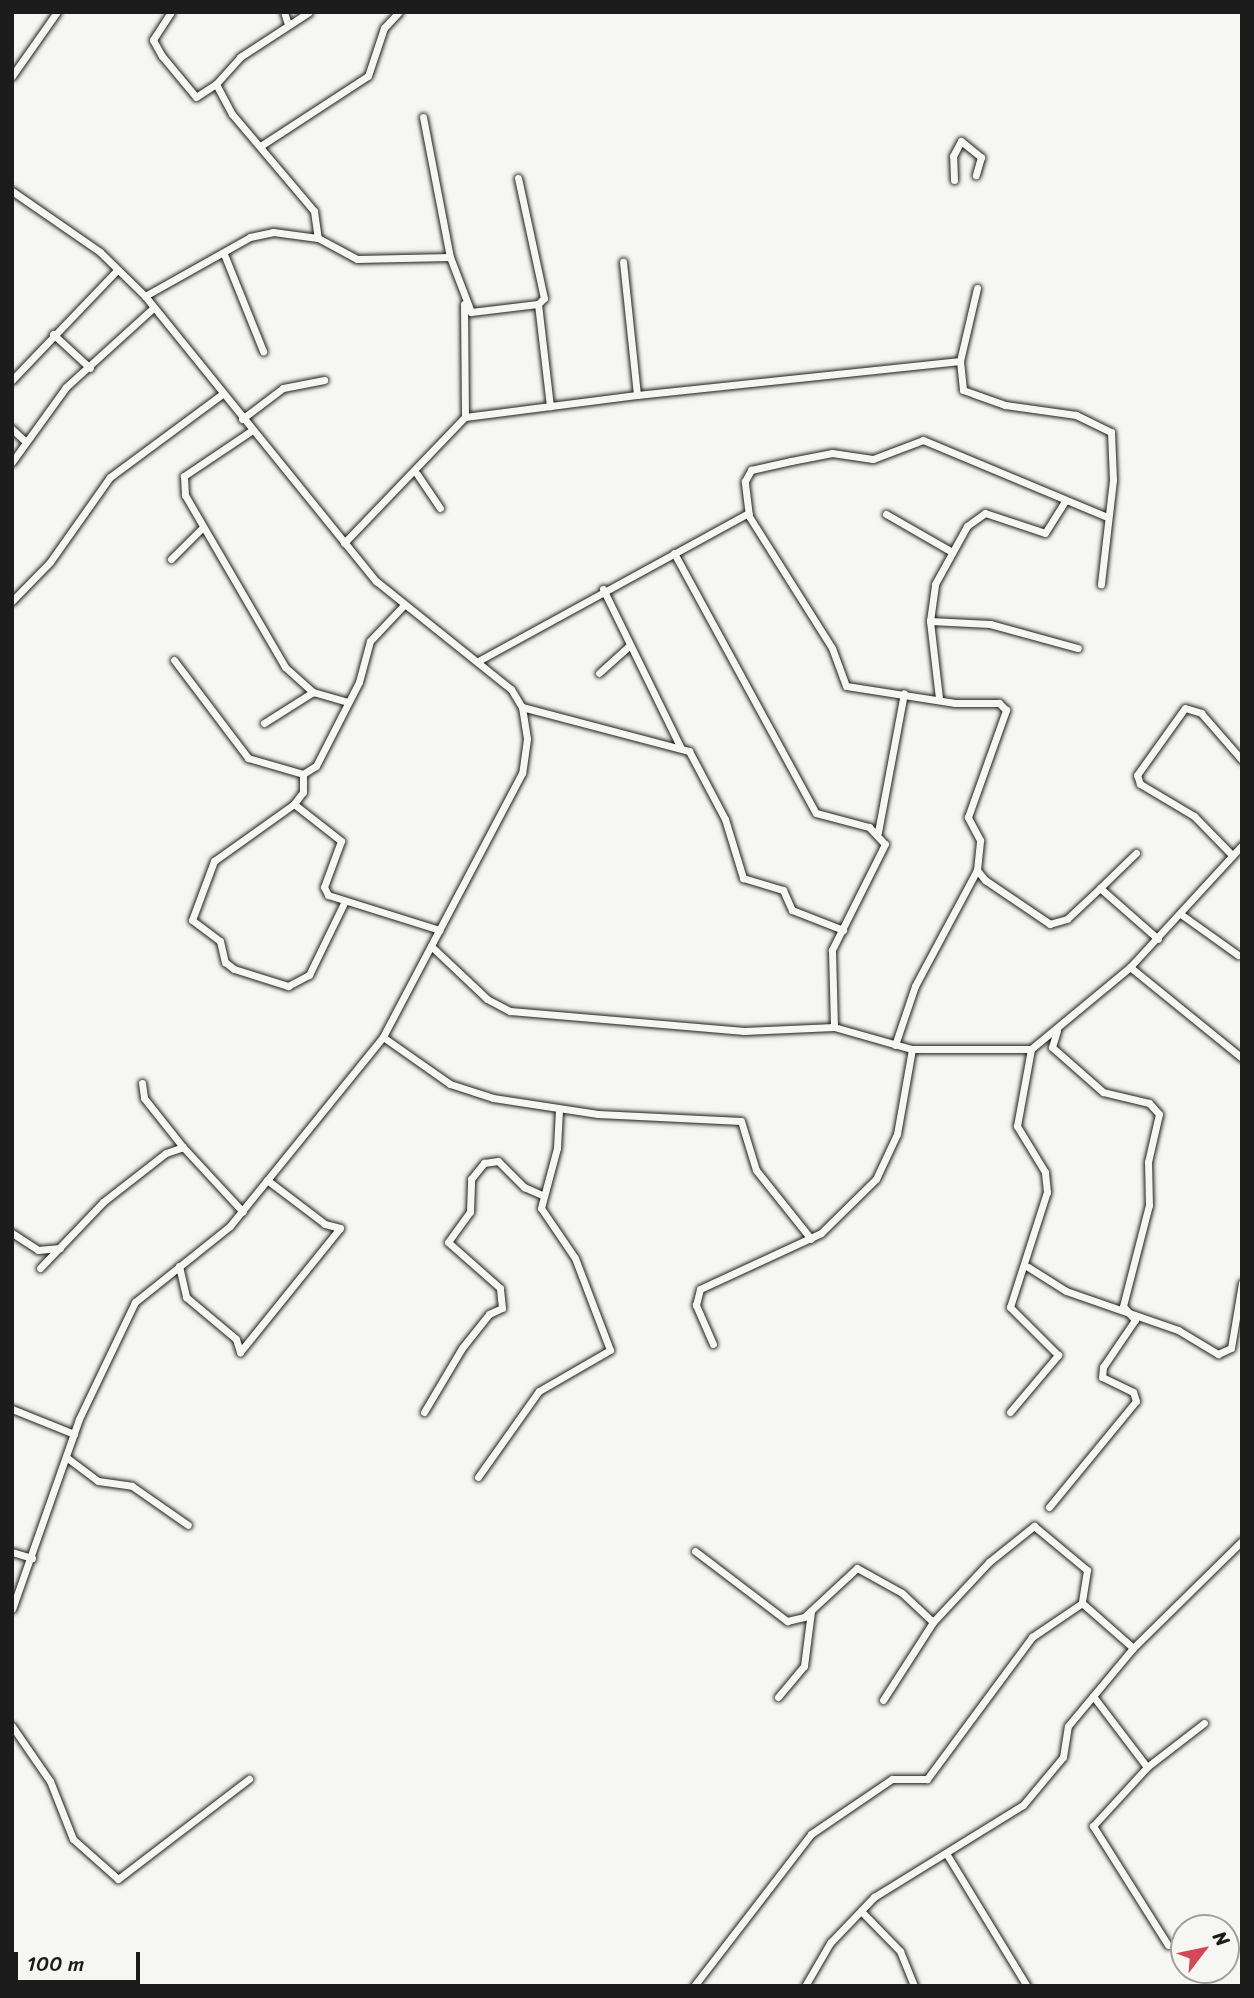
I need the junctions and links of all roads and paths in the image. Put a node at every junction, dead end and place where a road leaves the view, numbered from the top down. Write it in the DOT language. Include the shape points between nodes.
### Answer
graph roads {
  1 [pos="57,12"];
  2 [pos="284,12"];
  3 [pos="309,12"];
  4 [pos="399,12"];
  5 [pos="175,13"];
  6 [pos="288,24"];
  7 [pos="12,76"];
  8 [pos="216,84"];
  9 [pos="423,117"];
  10 [pos="262,145"];
  11 [pos="976,175"];
  12 [pos="518,178"];
  13 [pos="954,180"];
  14 [pos="12,191"];
  15 [pos="318,238"];
  16 [pos="224,254"];
  17 [pos="450,257"];
  18 [pos="623,262"];
  19 [pos="117,270"];
  20 [pos="977,288"];
  21 [pos="145,296"];
  22 [pos="464,304"];
  23 [pos="538,304"];
  24 [pos="153,308"];
  25 [pos="53,334"];
  26 [pos="263,351"];
  27 [pos="960,361"];
  28 [pos="90,368"];
  29 [pos="12,380"];
  30 [pos="324,380"];
  31 [pos="220,395"];
  32 [pos="636,395"];
  33 [pos="550,406"];
  34 [pos="465,417"];
  35 [pos="242,419"];
  36 [pos="12,429"];
  37 [pos="250,431"];
  38 [pos="25,442"];
  39 [pos="12,462"];
  40 [pos="417,474"];
  41 [pos="1065,501"];
  42 [pos="440,508"];
  43 [pos="748,513"];
  44 [pos="886,514"];
  45 [pos="1107,517"];
  46 [pos="202,528"];
  47 [pos="344,543"];
  48 [pos="953,552"];
  49 [pos="674,553"];
  50 [pos="171,559"];
  51 [pos="1101,584"];
  52 [pos="603,589"];
  53 [pos="12,601"];
  54 [pos="403,606"];
  55 [pos="930,621"];
  56 [pos="628,647"];
  57 [pos="1078,648"];
  58 [pos="174,660"];
  59 [pos="480,660"];
  60 [pos="599,673"];
  61 [pos="313,692"];
  62 [pos="904,693"];
  63 [pos="939,698"];
  64 [pos="347,702"];
  65 [pos="522,707"];
  66 [pos="264,723"];
  67 [pos="681,748"];
  68 [pos="1242,760"];
  69 [pos="303,774"];
  70 [pos="294,804"];
  71 [pos="878,832"];
  72 [pos="1242,845"];
  73 [pos="1136,853"];
  74 [pos="1231,854"];
  75 [pos="978,870"];
  76 [pos="1100,888"];
  77 [pos="345,901"];
  78 [pos="1182,915"];
  79 [pos="440,930"];
  80 [pos="843,930"];
  81 [pos="1158,939"];
  82 [pos="431,946"];
  83 [pos="1238,956"];
  84 [pos="1130,967"];
  85 [pos="834,1027"];
  86 [pos="1057,1030"];
  87 [pos="383,1037"];
  88 [pos="895,1045"];
  89 [pos="912,1049"];
  90 [pos="1031,1049"];
  91 [pos="1242,1058"];
  92 [pos="142,1083"];
  93 [pos="559,1110"];
  94 [pos="183,1147"];
  95 [pos="267,1180"];
  96 [pos="542,1195"];
  97 [pos="243,1212"];
  98 [pos="12,1233"];
  99 [pos="811,1239"];
  100 [pos="61,1248"];
  101 [pos="179,1266"];
  102 [pos="1028,1267"];
  103 [pos="40,1268"];
  104 [pos="1242,1283"];
  105 [pos="1123,1306"];
  106 [pos="713,1344"];
  107 [pos="12,1409"];
  108 [pos="424,1412"];
  109 [pos="1010,1412"];
  110 [pos="74,1434"];
  111 [pos="66,1457"];
  112 [pos="478,1477"];
  113 [pos="1049,1507"];
  114 [pos="188,1525"];
  115 [pos="1242,1541"];
  116 [pos="695,1551"];
  117 [pos="12,1552"];
  118 [pos="32,1559"];
  119 [pos="1082,1603"];
  120 [pos="12,1609"];
  121 [pos="811,1611"];
  122 [pos="933,1622"];
  123 [pos="1133,1648"];
  124 [pos="1093,1696"];
  125 [pos="778,1697"];
  126 [pos="883,1700"];
  127 [pos="1205,1723"];
  128 [pos="12,1726"];
  129 [pos="1147,1767"];
  130 [pos="249,1779"];
  131 [pos="946,1853"];
  132 [pos="861,1911"];
  133 [pos="1168,1945"];
  134 [pos="694,1986"];
  135 [pos="805,1986"];
  136 [pos="914,1986"];
  137 [pos="1027,1986"];
  1 -- 7 [label="street"];
  2 -- 6 [label="street"];
  3 -- 6 [label="street"];
  4 -- 10 [label="street" via="384,29 368,76"];
  5 -- 8 [label="street" via="153,40 162,56 196,97"];
  6 -- 8 [label="street"];
  8 -- 10 [label="street" via="232,114"];
  9 -- 17 [label="street"];
  10 -- 15 [label="street" via="314,211"];
  11 -- 13 [label="street" via="981,157 961,141 953,156"];
  12 -- 23 [label="street" via="537,253 544,298"];
  14 -- 19 [label="street"];
  15 -- 16 [label="street" via="273,232"];
  15 -- 17 [label="street" via="357,259"];
  16 -- 21 [label="street"];
  16 -- 26 [label="street"];
  17 -- 22 [label="street"];
  18 -- 32 [label="street"];
  19 -- 21 [label="street"];
  19 -- 25 [label="street"];
  20 -- 27 [label="street"];
  21 -- 24 [label="street"];
  22 -- 23 [label="street" via="477,313"];
  22 -- 34 [label="street"];
  23 -- 33 [label="street"];
  24 -- 28 [label="street"];
  24 -- 31 [label="street"];
  25 -- 28 [label="street"];
  25 -- 29 [label="street"];
  27 -- 32 [label="street"];
  27 -- 45 [label="street" via="963,390 1005,405 1076,415 1111,432"];
  28 -- 38 [label="street" via="66,387"];
  30 -- 35 [label="street" via="283,388"];
  31 -- 35 [label="street"];
  31 -- 53 [label="street" via="110,477 50,562"];
  32 -- 33 [label="street"];
  33 -- 34 [label="street"];
  34 -- 40 [label="street"];
  35 -- 37 [label="street"];
  36 -- 38 [label="street"];
  37 -- 46 [label="street" via="184,476 185,495"];
  37 -- 47 [label="street"];
  38 -- 39 [label="street"];
  40 -- 42 [label="street"];
  40 -- 47 [label="street"];
  41 -- 43 [label="street" via="923,440 873,459 832,453 751,470 745,481"];
  41 -- 45 [label="street"];
  41 -- 48 [label="street" via="1045,533 985,513 967,526"];
  43 -- 49 [label="street"];
  43 -- 62 [label="street" via="832,648 841,681"];
  44 -- 48 [label="street"];
  45 -- 51 [label="street"];
  46 -- 50 [label="street"];
  46 -- 61 [label="street" via="269,644"];
  47 -- 54 [label="street"];
  48 -- 55 [label="street" via="935,583"];
  49 -- 52 [label="street"];
  49 -- 71 [label="street" via="816,813"];
  52 -- 56 [label="street"];
  52 -- 59 [label="street"];
  54 -- 59 [label="street"];
  54 -- 64 [label="street" via="370,641"];
  55 -- 57 [label="street" via="990,624"];
  55 -- 63 [label="street"];
  56 -- 60 [label="street"];
  56 -- 67 [label="street"];
  58 -- 69 [label="street" via="248,758"];
  59 -- 65 [label="street"];
  61 -- 64 [label="street"];
  61 -- 66 [label="street"];
  62 -- 63 [label="street"];
  62 -- 71 [label="street"];
  63 -- 75 [label="street" via="999,703 1006,710 968,817 980,841"];
  64 -- 69 [label="street" via="316,766"];
  65 -- 67 [label="street"];
  65 -- 79 [label="street" via="522,773"];
  67 -- 80 [label="street" via="689,751 725,819 743,878 783,890 792,910"];
  68 -- 74 [label="street" via="1201,713 1185,708 1137,775 1140,784 1194,816"];
  69 -- 70 [label="street" via="303,792"];
  70 -- 77 [label="street" via="341,841 324,887"];
  70 -- 77 [label="street" via="214,861 192,920 220,941 225,962 234,969 288,986 309,975"];
  71 -- 80 [label="street" via="885,844"];
  72 -- 74 [label="street"];
  73 -- 76 [label="street"];
  74 -- 78 [label="street"];
  75 -- 76 [label="street" via="1050,924 1067,919"];
  75 -- 88 [label="street" via="915,986"];
  76 -- 81 [label="street"];
  77 -- 79 [label="street"];
  78 -- 81 [label="street"];
  78 -- 83 [label="street"];
  79 -- 82 [label="street"];
  80 -- 85 [label="street" via="832,950"];
  81 -- 84 [label="street"];
  82 -- 85 [label="street" via="487,999 510,1011 744,1031"];
  82 -- 87 [label="street"];
  84 -- 86 [label="street"];
  84 -- 91 [label="street"];
  85 -- 88 [label="street"];
  86 -- 90 [label="street"];
  86 -- 105 [label="street" via="1052,1046 1103,1092 1149,1103 1159,1114 1148,1162 1149,1205"];
  87 -- 93 [label="street" via="450,1084"];
  87 -- 95 [label="street"];
  88 -- 89 [label="street"];
  89 -- 90 [label="street"];
  89 -- 99 [label="street" via="897,1134 882,1168 862,1195"];
  90 -- 102 [label="street" via="1017,1126 1048,1184"];
  92 -- 94 [label="street" via="144,1098"];
  93 -- 96 [label="street" via="552,1174"];
  93 -- 99 [label="street" via="741,1121 756,1170"];
  94 -- 97 [label="street"];
  94 -- 100 [label="street" via="103,1202"];
  95 -- 97 [label="street"];
  95 -- 101 [label="street" via="324,1224 340,1228 240,1352 236,1339 191,1305"];
  96 -- 108 [label="street" via="524,1187 498,1161 484,1163 471,1179 470,1212 448,1242 500,1288 502,1308 489,1314 463,1348"];
  96 -- 112 [label="street" via="541,1208 575,1258 610,1350 539,1391"];
  97 -- 101 [label="street"];
  98 -- 100 [label="street" via="38,1250"];
  99 -- 106 [label="street" via="700,1289 696,1305"];
  100 -- 103 [label="street"];
  101 -- 110 [label="street" via="135,1303"];
  102 -- 105 [label="street" via="1076,1295"];
  102 -- 109 [label="street" via="1010,1307 1054,1343 1057,1363"];
  104 -- 105 [label="street" via="1231,1348 1218,1354"];
  105 -- 113 [label="street" via="1135,1320 1102,1377 1133,1392 1136,1401"];
  107 -- 110 [label="street"];
  110 -- 111 [label="street"];
  111 -- 114 [label="street" via="98,1481 132,1486"];
  111 -- 118 [label="street"];
  115 -- 123 [label="street"];
  116 -- 121 [label="street" via="788,1621"];
  117 -- 118 [label="street"];
  118 -- 120 [label="street"];
  119 -- 122 [label="street" via="1090,1574 1029,1526"];
  119 -- 123 [label="street"];
  119 -- 134 [label="street" via="1032,1637 927,1779 892,1779 811,1835"];
  121 -- 122 [label="street" via="857,1568 902,1593"];
  121 -- 125 [label="street" via="804,1665"];
  122 -- 126 [label="street"];
  123 -- 124 [label="street"];
  124 -- 129 [label="street"];
  124 -- 131 [label="street" via="1069,1726 1063,1757 1032,1795"];
  127 -- 129 [label="street"];
  128 -- 130 [label="street" via="50,1781 73,1839 118,1879"];
  129 -- 133 [label="street" via="1093,1826"];
  131 -- 132 [label="street"];
  131 -- 137 [label="street"];
  132 -- 135 [label="street" via="830,1943"];
  132 -- 136 [label="street" via="900,1951"];
}
